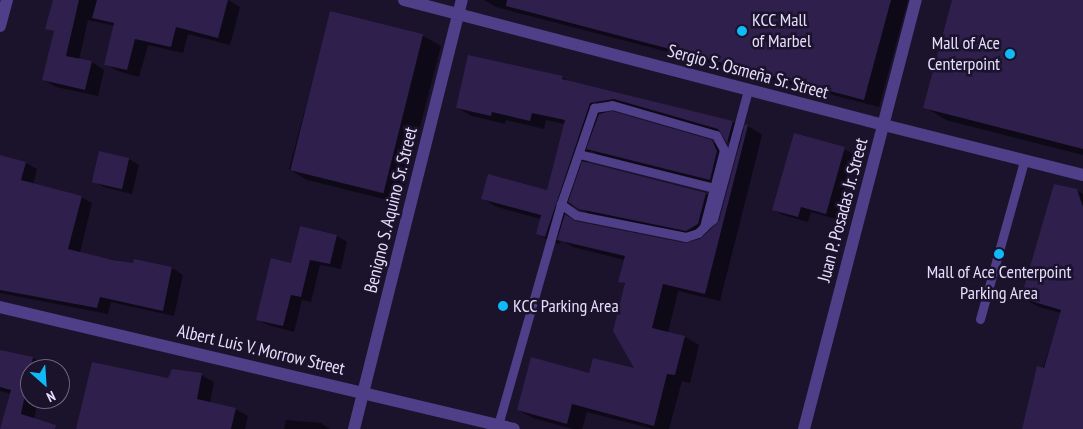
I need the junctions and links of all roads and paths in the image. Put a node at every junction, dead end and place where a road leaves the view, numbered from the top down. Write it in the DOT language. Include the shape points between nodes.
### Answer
graph roads {
  1 [pos="7,0"];
  2 [pos="404,0"];
  3 [pos="462,0"];
  4 [pos="916,0"];
  5 [pos="458,14"];
  6 [pos="0,26"];
  7 [pos="748,90"];
  8 [pos="883,126"];
  9 [pos="579,154"];
  10 [pos="1024,160"];
  11 [pos="1083,175"];
  12 [pos="714,188"];
  13 [pos="561,204"];
  14 [pos="704,228"];
  15 [pos="0,306"];
  16 [pos="980,319"];
  17 [pos="363,392"];
  18 [pos="498,425"];
  19 [pos="354,429"];
  20 [pos="514,429"];
  21 [pos="804,429"];
  1 -- 6 [label="street"];
  2 -- 5 [label="street, Sergio S. Osmeña Sr. Street"];
  3 -- 5 [label="street, Benigno S. Aquino Sr. Street"];
  4 -- 8 [label="street, Juan P. Posadas Jr. Street"];
  5 -- 7 [label="street, Sergio S. Osmeña Sr. Street"];
  5 -- 17 [label="street, Benigno S. Aquino Sr. Street"];
  7 -- 8 [label="street, Sergio S. Osmeña Sr. Street"];
  7 -- 14 [label="lane" via="713,219"];
  8 -- 10 [label="street, Sergio S. Osmeña Sr. Street"];
  8 -- 21 [label="street, Juan P. Posadas Jr. Street"];
  9 -- 12 [label="lane"];
  9 -- 12 [label="lane" via="594,108 612,106 716,135 724,150"];
  9 -- 13 [label="lane"];
  10 -- 11 [label="street, Sergio S. Osmeña Sr. Street"];
  10 -- 16 [label="lane"];
  12 -- 14 [label="lane"];
  13 -- 14 [label="lane" via="576,215 686,237"];
  13 -- 18 [label="lane"];
  15 -- 17 [label="street, Albert Luis V. Morrow Street"];
  17 -- 18 [label="street, Albert Luis V. Morrow Street"];
  17 -- 19 [label="street, Benigno S. Aquino Sr. Street"];
  18 -- 20 [label="street, Albert Luis V. Morrow Street"];
}
